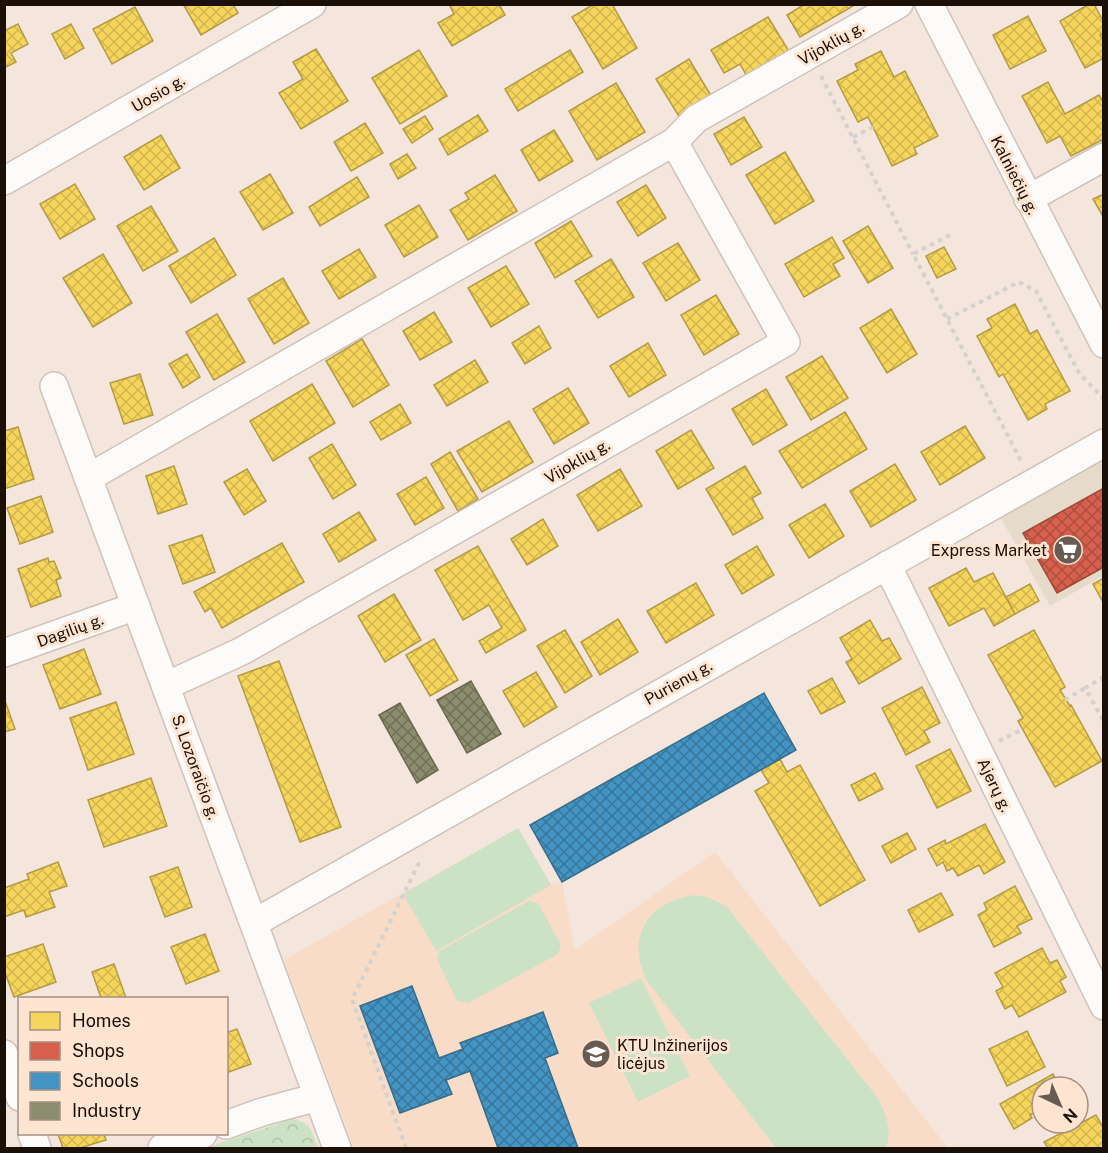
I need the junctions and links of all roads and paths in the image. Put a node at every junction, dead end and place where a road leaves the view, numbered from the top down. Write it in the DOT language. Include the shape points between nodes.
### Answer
graph roads {
  1 [pos="312,4"];
  2 [pos="899,4"];
  3 [pos="929,4"];
  4 [pos="810,54"];
  5 [pos="873,127"];
  6 [pos="853,137"];
  7 [pos="674,142"];
  8 [pos="1104,157"];
  9 [pos="4,181"];
  10 [pos="1028,200"];
  11 [pos="950,235"];
  12 [pos="913,254"];
  13 [pos="947,319"];
  14 [pos="1104,344"];
  15 [pos="54,386"];
  16 [pos="1104,399"];
  17 [pos="1104,443"];
  18 [pos="88,478"];
  19 [pos="1032,483"];
  20 [pos="887,565"];
  21 [pos="136,606"];
  22 [pos="4,653"];
  23 [pos="1104,677"];
  24 [pos="166,686"];
  25 [pos="1085,688"];
  26 [pos="1065,700"];
  27 [pos="1104,722"];
  28 [pos="420,861"];
  29 [pos="254,923"];
  30 [pos="1104,1006"];
  31 [pos="4,1054"];
  32 [pos="18,1092"];
  33 [pos="318,1097"];
  34 [pos="228,1124"];
  35 [pos="200,1135"];
  36 [pos="162,1149"];
  37 [pos="337,1149"];
  38 [pos="406,1149"];
  1 -- 9 [label="street, Uosio g."];
  2 -- 4 [label="street, Vijoklių g."];
  3 -- 10 [label="street, Kalniečių g."];
  4 -- 6 [label="path"];
  4 -- 7 [label="street, Vijoklių g." via="696,119"];
  5 -- 6 [label="path"];
  6 -- 12 [label="path"];
  7 -- 18 [label="street, Vijoklių g."];
  7 -- 24 [label="street, Vijoklių g." via="786,342 242,651"];
  8 -- 10 [label="street"];
  10 -- 14 [label="street, Kalniečių g."];
  11 -- 12 [label="path"];
  12 -- 13 [label="path"];
  13 -- 16 [label="path" via="1019,282 1036,291 1078,373"];
  13 -- 19 [label="path"];
  15 -- 18 [label="street, S. Lozoraičio g."];
  17 -- 19 [label="street, Purienų g."];
  18 -- 21 [label="street, S. Lozoraičio g."];
  19 -- 20 [label="street, Purienų g."];
  20 -- 29 [label="street, Purienų g."];
  20 -- 30 [label="street, Ajerų g."];
  21 -- 22 [label="street, Dagilių g."];
  21 -- 24 [label="street, S. Lozoraičio g."];
  23 -- 25 [label="path"];
  24 -- 29 [label="street, S. Lozoraičio g."];
  25 -- 26 [label="path"];
  25 -- 27 [label="path"];
  28 -- 38 [label="path" via="352,999"];
  29 -- 33 [label="street, S. Lozoraičio g."];
  31 -- 32 [label="street"];
  33 -- 34 [label="street"];
  33 -- 37 [label="street, S. Lozoraičio g."];
  35 -- 36 [label="street"];
}
